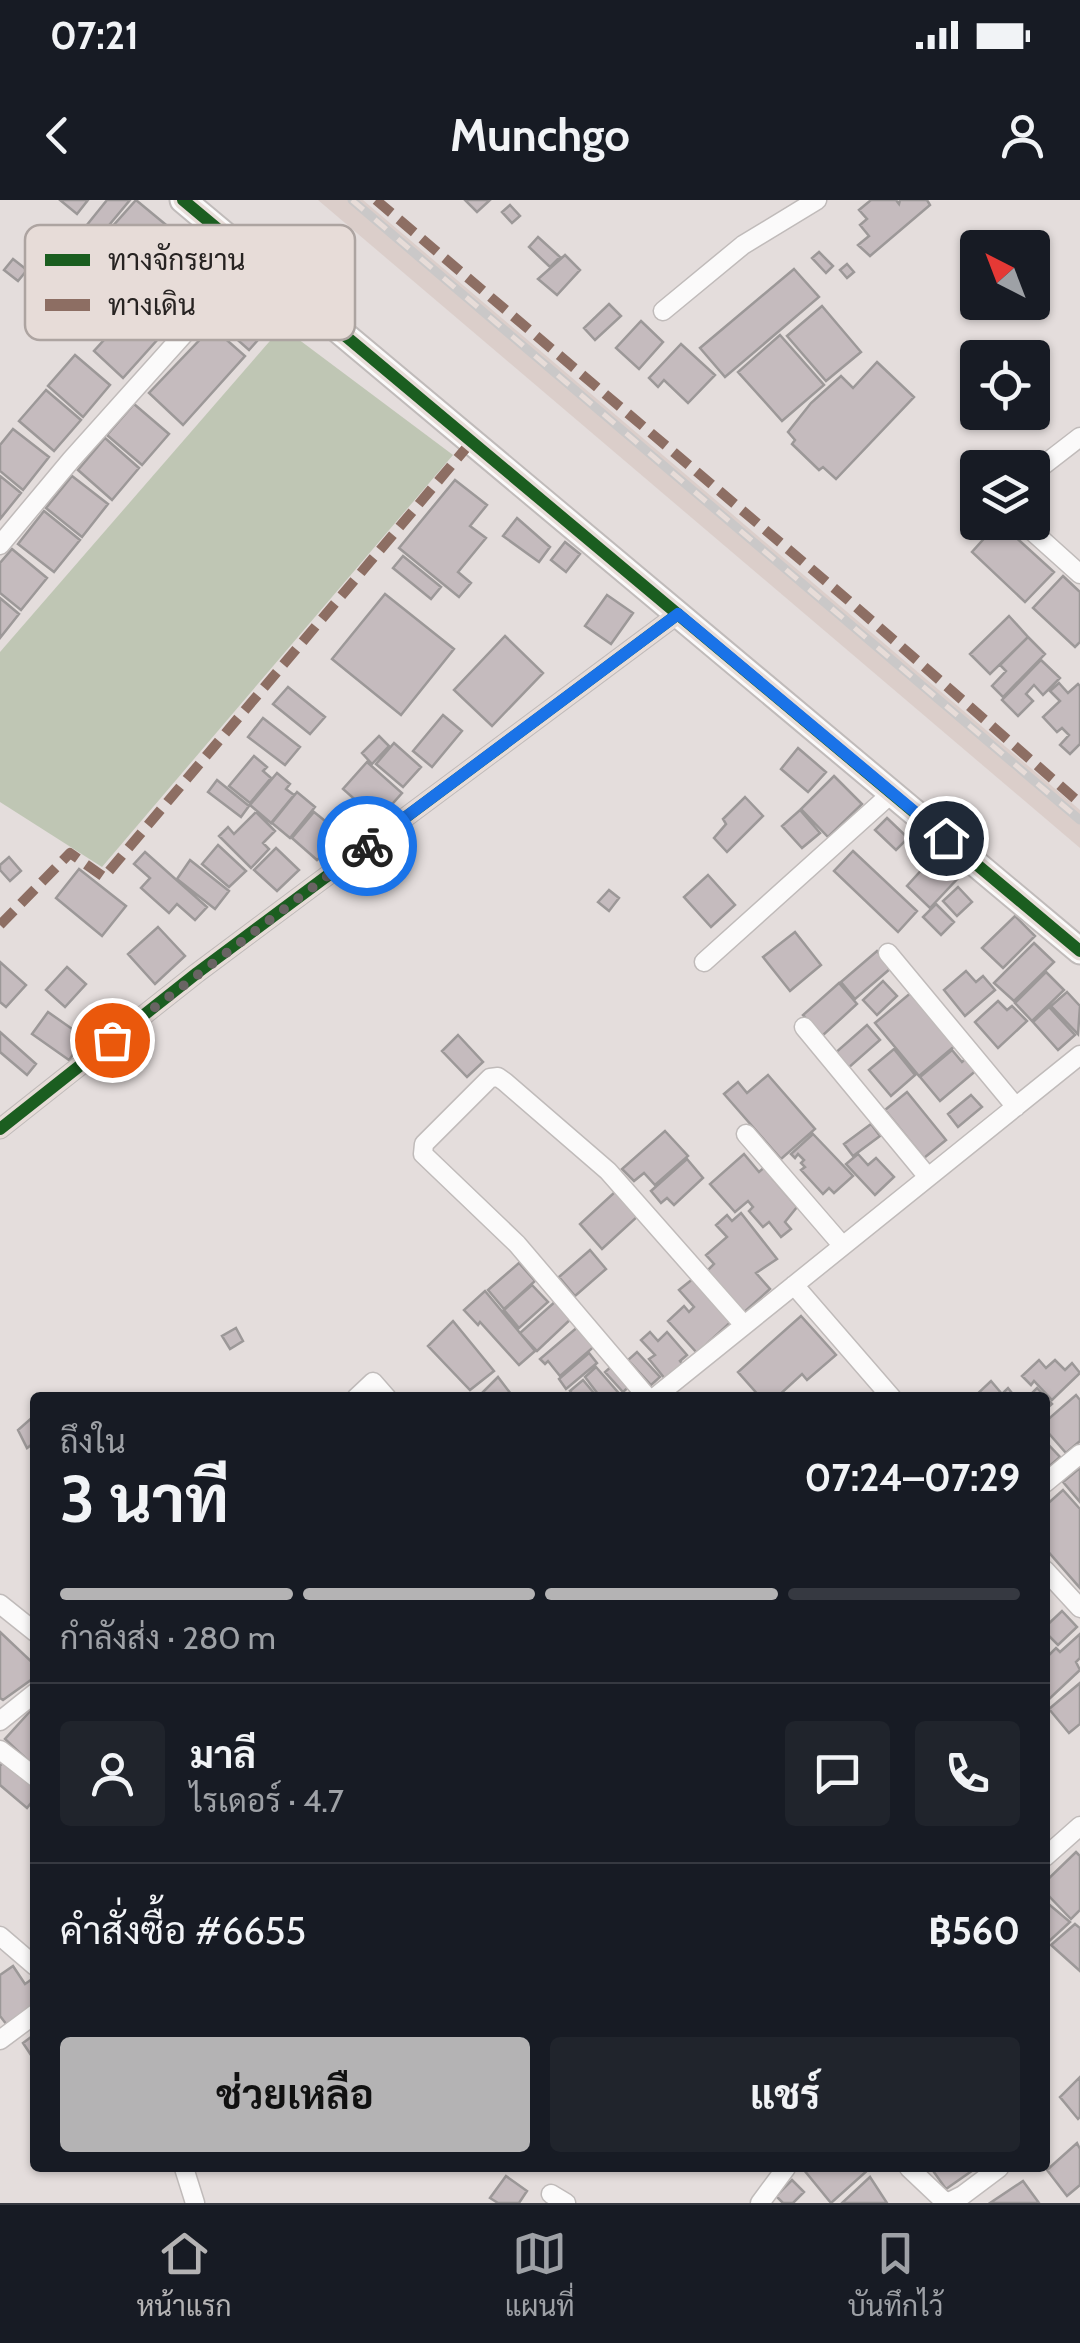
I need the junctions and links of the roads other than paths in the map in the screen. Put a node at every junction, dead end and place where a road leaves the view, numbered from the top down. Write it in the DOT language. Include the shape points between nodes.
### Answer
graph roads {
  1 [pos="183,200"];
  2 [pos="817,200"];
  3 [pos="214,225"];
  4 [pos="663,311"];
  5 [pos="178,340"];
  6 [pos="352,340"];
  7 [pos="1080,437"];
  8 [pos="1050,460"];
  9 [pos="1042,540"];
  10 [pos="0,545"];
  11 [pos="1080,574"];
  12 [pos="678,614"];
  13 [pos="892,792"];
  14 [pos="1080,951"];
  15 [pos="888,953"];
  16 [pos="704,962"];
  17 [pos="804,1026"];
  18 [pos="1080,1054"];
  19 [pos="1016,1106"];
  20 [pos="0,1130"];
  21 [pos="746,1134"];
  22 [pos="928,1177"];
  23 [pos="842,1246"];
  24 [pos="794,1285"];
  25 [pos="744,1326"];
  26 [pos="362,1392"];
  27 [pos="382,1392"];
  28 [pos="646,1392"];
  29 [pos="659,1392"];
  30 [pos="887,1392"];
  31 [pos="1080,1454"];
  32 [pos="1050,1479"];
  33 [pos="1050,1575"];
  34 [pos="0,1604"];
  35 [pos="1080,1608"];
  36 [pos="30,1628"];
  37 [pos="30,1697"];
  38 [pos="0,1721"];
  39 [pos="0,1750"];
  40 [pos="30,1773"];
  41 [pos="1080,1826"];
  42 [pos="1050,1853"];
  43 [pos="0,1936"];
  44 [pos="30,1962"];
  45 [pos="30,2018"];
  46 [pos="0,2040"];
  47 [pos="185,2172"];
  48 [pos="783,2172"];
  49 [pos="913,2172"];
  50 [pos="994,2172"];
  51 [pos="195,2203"];
  52 [pos="760,2203"];
  53 [pos="946,2203"];
  1 -- 3 [label="street"];
  2 -- 4 [label="street" via="743,246"];
  5 -- 10 [label="street"];
  6 -- 12 [label="street"];
  7 -- 8 [label="street"];
  9 -- 11 [label="street"];
  12 -- 13 [label="street"];
  12 -- 20 [label="street" via="196,973"];
  13 -- 14 [label="street"];
  13 -- 16 [label="street"];
  15 -- 19 [label="street"];
  17 -- 22 [label="street"];
  18 -- 19 [label="street"];
  19 -- 22 [label="street"];
  21 -- 23 [label="street"];
  22 -- 23 [label="street"];
  23 -- 24 [label="street"];
  24 -- 25 [label="street"];
  24 -- 30 [label="street"];
  25 -- 28 [label="street" via="608,1171 506,1082 490,1078 424,1144 422,1154 517,1244"];
  25 -- 29 [label="street"];
  26 -- 27 [label="street" via="373,1382"];
  31 -- 32 [label="street"];
  33 -- 35 [label="street"];
  34 -- 36 [label="street"];
  37 -- 38 [label="street"];
  39 -- 40 [label="street"];
  41 -- 42 [label="street"];
  43 -- 44 [label="street"];
  45 -- 46 [label="street"];
  47 -- 51 [label="street"];
  48 -- 52 [label="street"];
  49 -- 53 [label="street"];
  50 -- 53 [label="street"];
}
